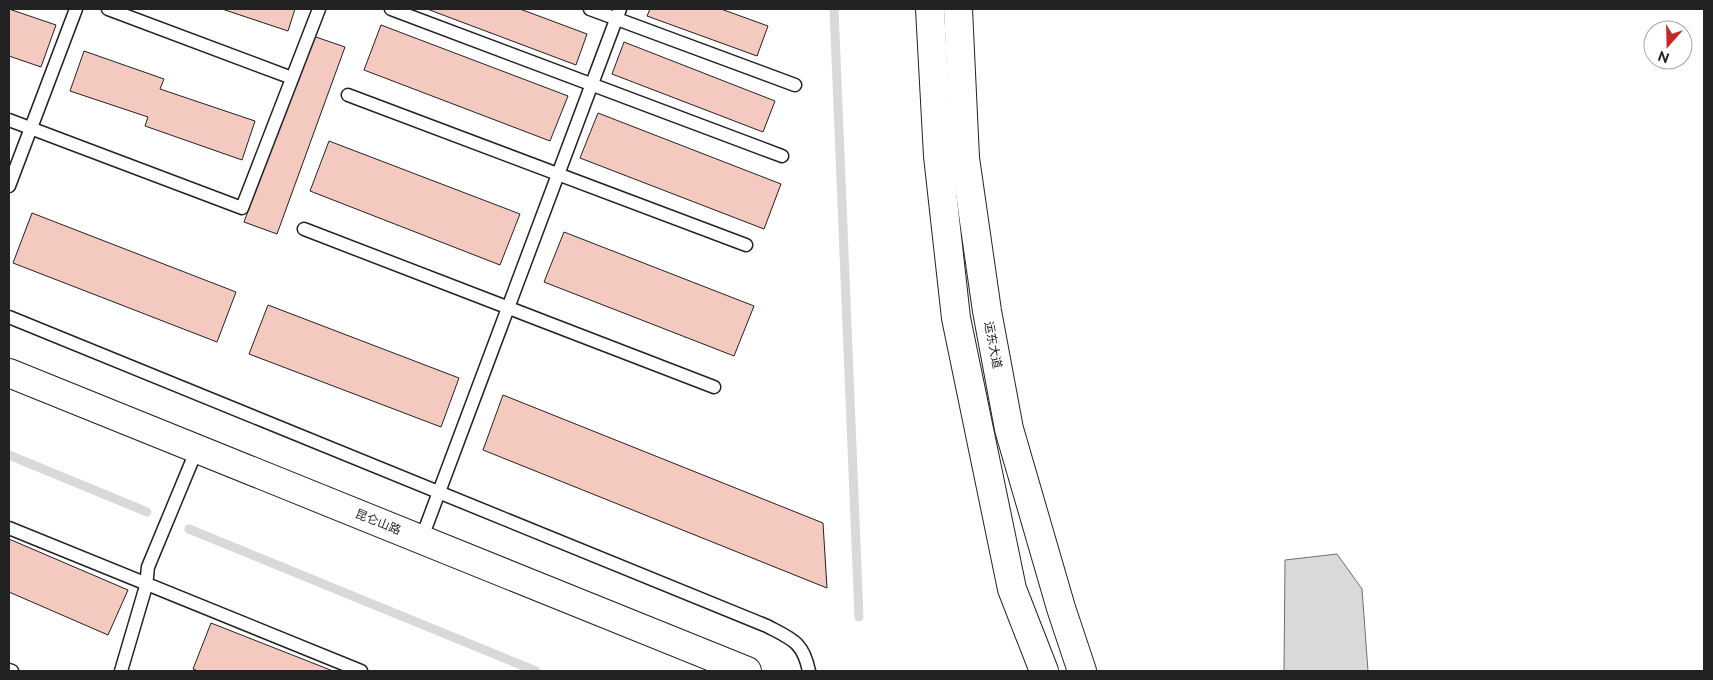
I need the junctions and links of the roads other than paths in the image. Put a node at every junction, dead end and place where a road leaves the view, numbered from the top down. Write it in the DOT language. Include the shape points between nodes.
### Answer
graph roads {
  1 [pos="76,9"];
  2 [pos="108,9"];
  3 [pos="319,9"];
  4 [pos="391,9"];
  5 [pos="590,9"];
  6 [pos="930,9"];
  7 [pos="958,9"];
  8 [pos="618,14"];
  9 [pos="292,78"];
  10 [pos="592,85"];
  11 [pos="795,85"];
  12 [pos="348,95"];
  13 [pos="9,120"];
  14 [pos="30,128"];
  15 [pos="782,156"];
  16 [pos="558,174"];
  17 [pos="9,186"];
  18 [pos="304,229"];
  19 [pos="746,245"];
  20 [pos="508,307"];
  21 [pos="9,317"];
  22 [pos="9,373"];
  23 [pos="714,387"];
  24 [pos="197,449"];
  25 [pos="439,492"];
  26 [pos="9,528"];
  27 [pos="422,540"];
  28 [pos="146,586"];
  29 [pos="121,671"];
  30 [pos="361,671"];
  31 [pos="747,671"];
  32 [pos="809,671"];
  33 [pos="1044,671"];
  34 [pos="1082,671"];
  1 -- 14 [label="lane"];
  2 -- 9 [label="lane"];
  3 -- 9 [label="lane"];
  4 -- 10 [label="lane"];
  5 -- 8 [label="lane"];
  6 -- 33 [label="main road" via="938,156 956,318 1012,589"];
  7 -- 34 [label="main road, 运东大道" via="965,158 986,311 1010,429 1060,608"];
  8 -- 10 [label="lane"];
  8 -- 11 [label="lane"];
  9 -- 14 [label="lane" via="242,208"];
  10 -- 15 [label="lane"];
  10 -- 16 [label="lane"];
  12 -- 16 [label="lane"];
  13 -- 14 [label="lane"];
  14 -- 17 [label="lane"];
  16 -- 19 [label="lane"];
  16 -- 20 [label="lane"];
  18 -- 20 [label="lane"];
  20 -- 23 [label="lane"];
  20 -- 25 [label="lane"];
  21 -- 25 [label="lane"];
  22 -- 24 [label="main road, 昆仑山路"];
  24 -- 27 [label="main road, 昆仑山路"];
  24 -- 28 [label="lane" via="148,567"];
  25 -- 27 [label="lane"];
  25 -- 32 [label="lane" via="767,626 792,639 806,654"];
  26 -- 28 [label="lane"];
  27 -- 31 [label="main road, 昆仑山路"];
  28 -- 29 [label="lane"];
  28 -- 30 [label="lane"];
}
